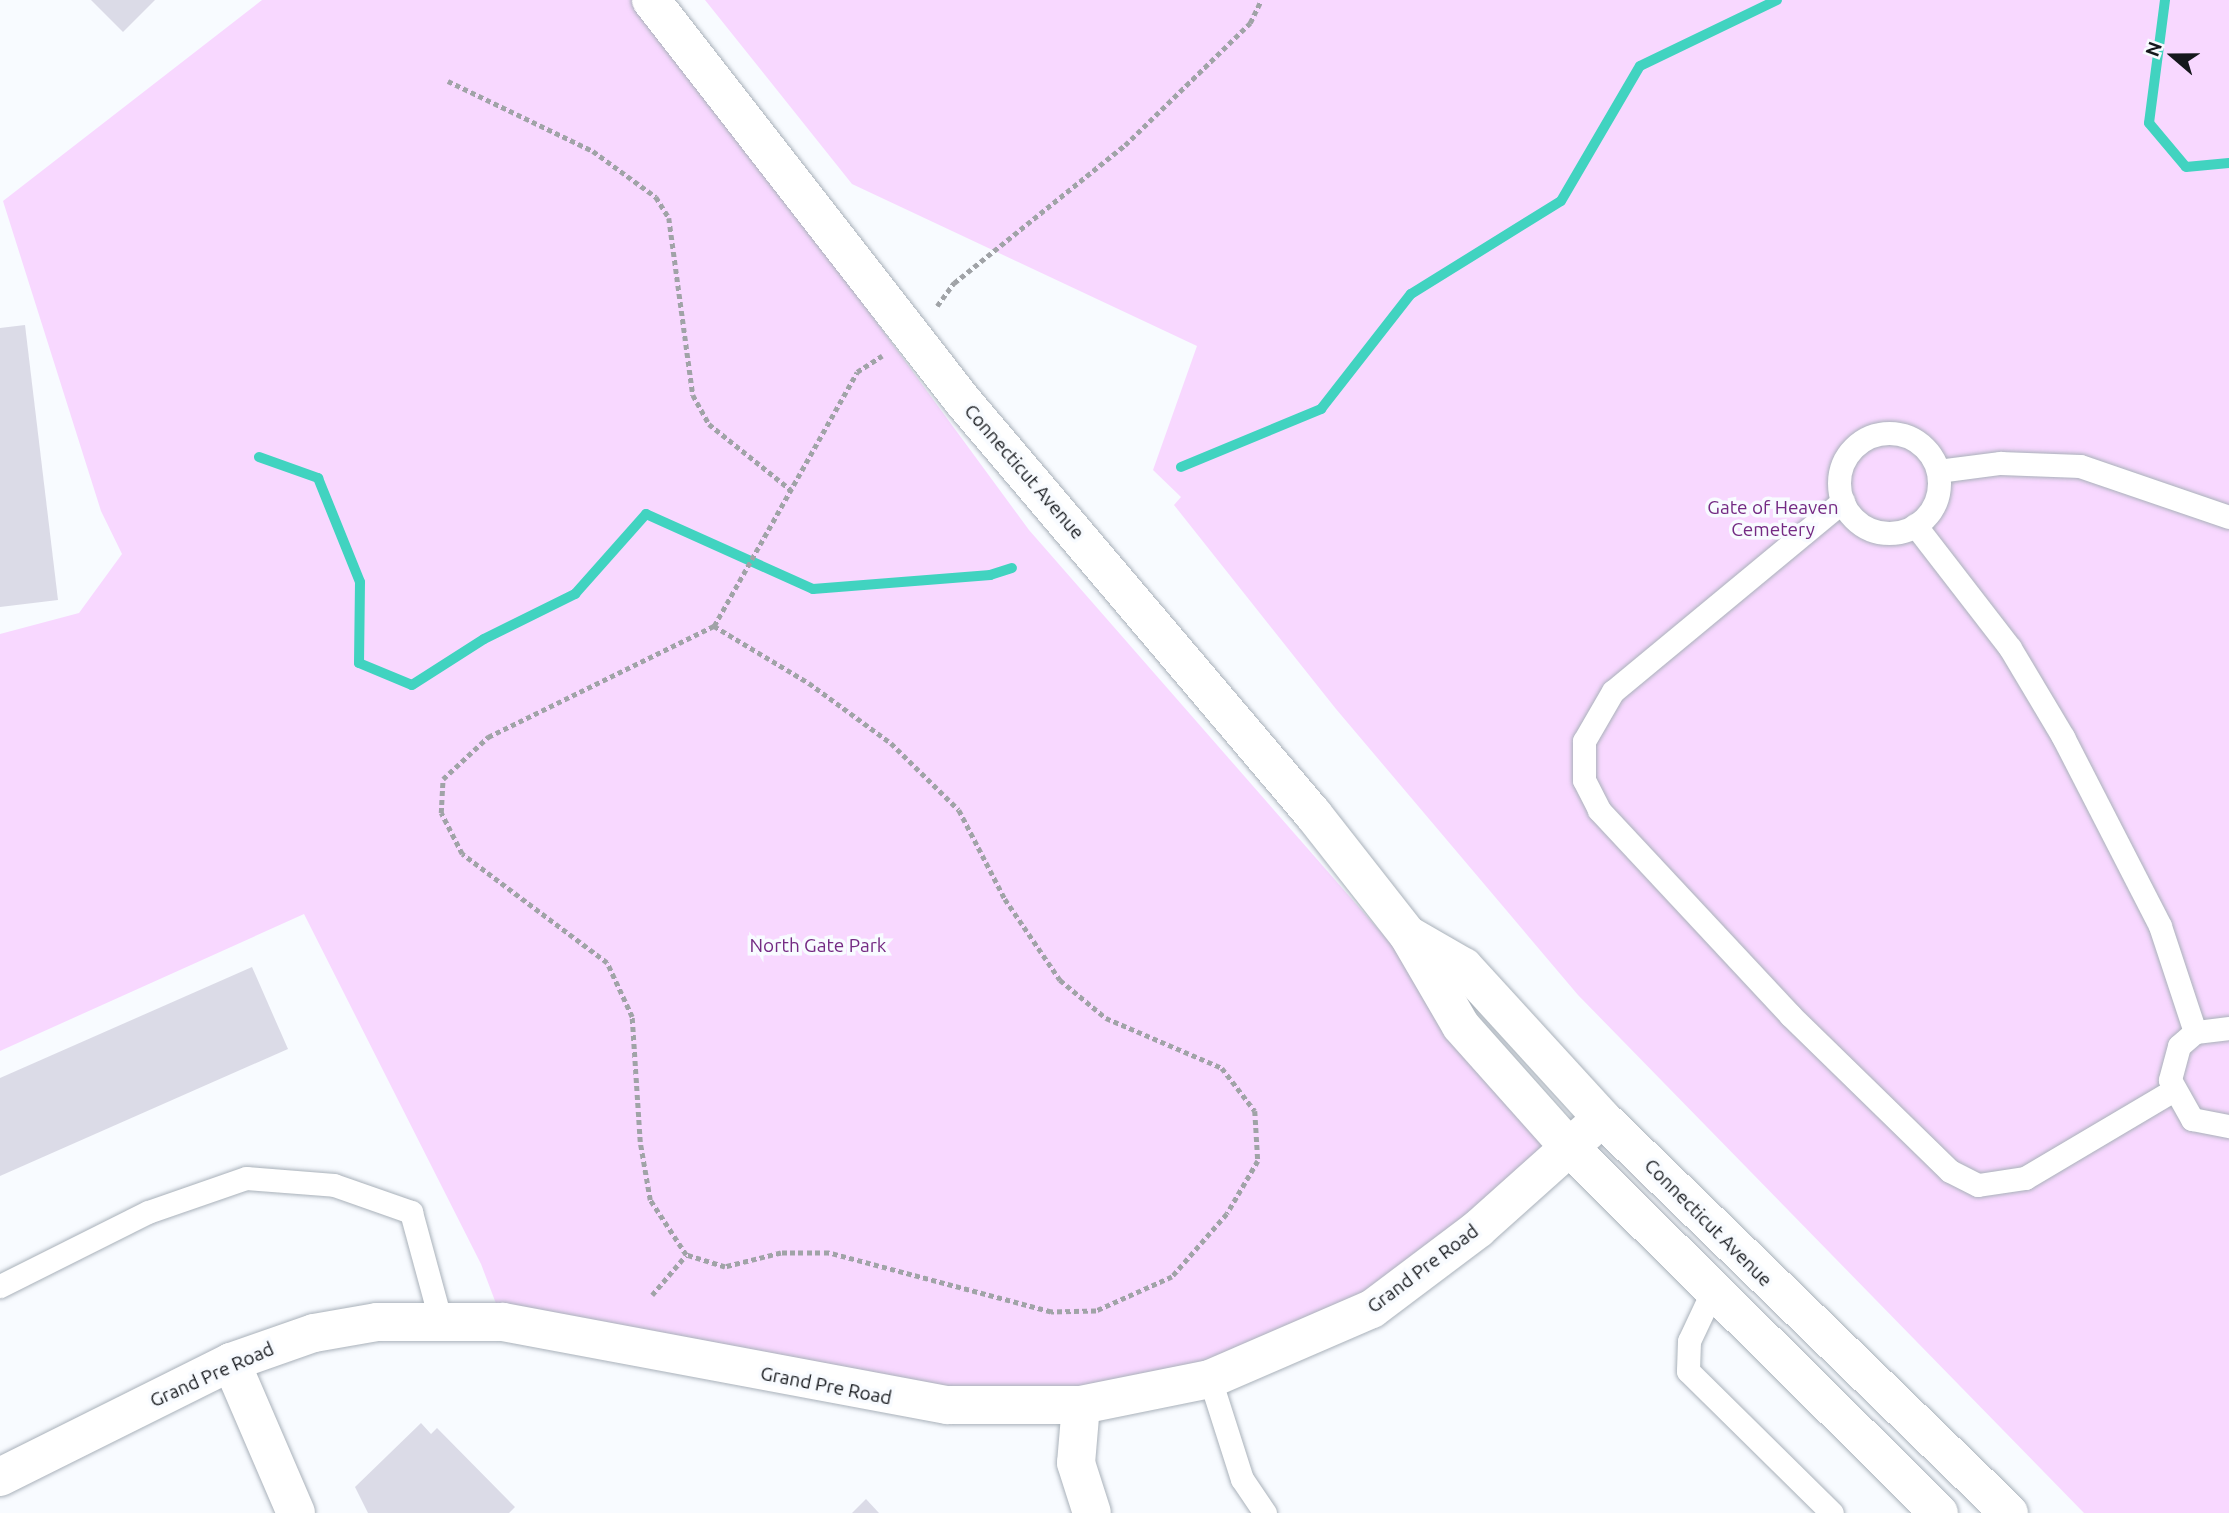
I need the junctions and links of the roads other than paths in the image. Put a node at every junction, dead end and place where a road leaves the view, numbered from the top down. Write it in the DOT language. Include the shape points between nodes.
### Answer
graph roads {
  1 [pos="651,0"];
  2 [pos="1938,471"];
  3 [pos="1843,501"];
  4 [pos="2229,517"];
  5 [pos="1915,525"];
  6 [pos="1408,935"];
  7 [pos="2229,1028"];
  8 [pos="2195,1032"];
  9 [pos="2172,1091"];
  10 [pos="1602,1118"];
  11 [pos="2229,1126"];
  12 [pos="1567,1145"];
  13 [pos="0,1286"];
  14 [pos="1713,1290"];
  15 [pos="440,1319"];
  16 [pos="1686,1355"];
  17 [pos="231,1362"];
  18 [pos="1210,1379"];
  19 [pos="1081,1405"];
  20 [pos="0,1477"];
  21 [pos="296,1513"];
  22 [pos="1092,1513"];
  23 [pos="1265,1513"];
  24 [pos="1832,1513"];
  25 [pos="1843,1513"];
  26 [pos="1939,1513"];
  27 [pos="2009,1513"];
  1 -- 6 [label="main road, Connecticut Avenue" via="913,337"];
  2 -- 3 [label="lane" via="1922,443 1881,432 1848,453 1840,468"];
  2 -- 4 [label="lane" via="2000,463 2080,466"];
  2 -- 5 [label="lane" via="1937,497"];
  3 -- 5 [label="lane" via="1861,525 1883,533"];
  3 -- 9 [label="lane" via="1613,691 1584,741 1584,780 1599,810 1790,1015 1950,1171 1979,1185 2025,1178"];
  5 -- 8 [label="lane" via="2010,648 2063,737 2160,926"];
  6 -- 10 [label="main road, Connecticut Avenue" via="1464,967"];
  6 -- 12 [label="main road, Connecticut Avenue" via="1461,1027"];
  7 -- 8 [label="lane"];
  8 -- 9 [label="lane" via="2172,1062"];
  9 -- 11 [label="lane" via="2192,1119"];
  10 -- 12 [label="main road, Grand Pre Road"];
  10 -- 27 [label="main road, Connecticut Avenue"];
  12 -- 14 [label="main road, Connecticut Avenue"];
  12 -- 18 [label="main road, Grand Pre Road" via="1478,1229 1372,1309"];
  13 -- 15 [label="lane" via="148,1212 246,1178 334,1185 411,1212"];
  14 -- 16 [label="lane"];
  14 -- 26 [label="main road, Connecticut Avenue"];
  15 -- 17 [label="main road, Grand Pre Road" via="314,1333"];
  15 -- 19 [label="main road, Grand Pre Road" via="527,1326 898,1399"];
  16 -- 24 [label="lane" via="1701,1388"];
  16 -- 25 [label="lane"];
  17 -- 20 [label="main road, Grand Pre Road"];
  17 -- 21 [label="main road"];
  18 -- 19 [label="main road, Grand Pre Road"];
  18 -- 23 [label="lane" via="1242,1479"];
  19 -- 22 [label="main road" via="1076,1463"];
}
